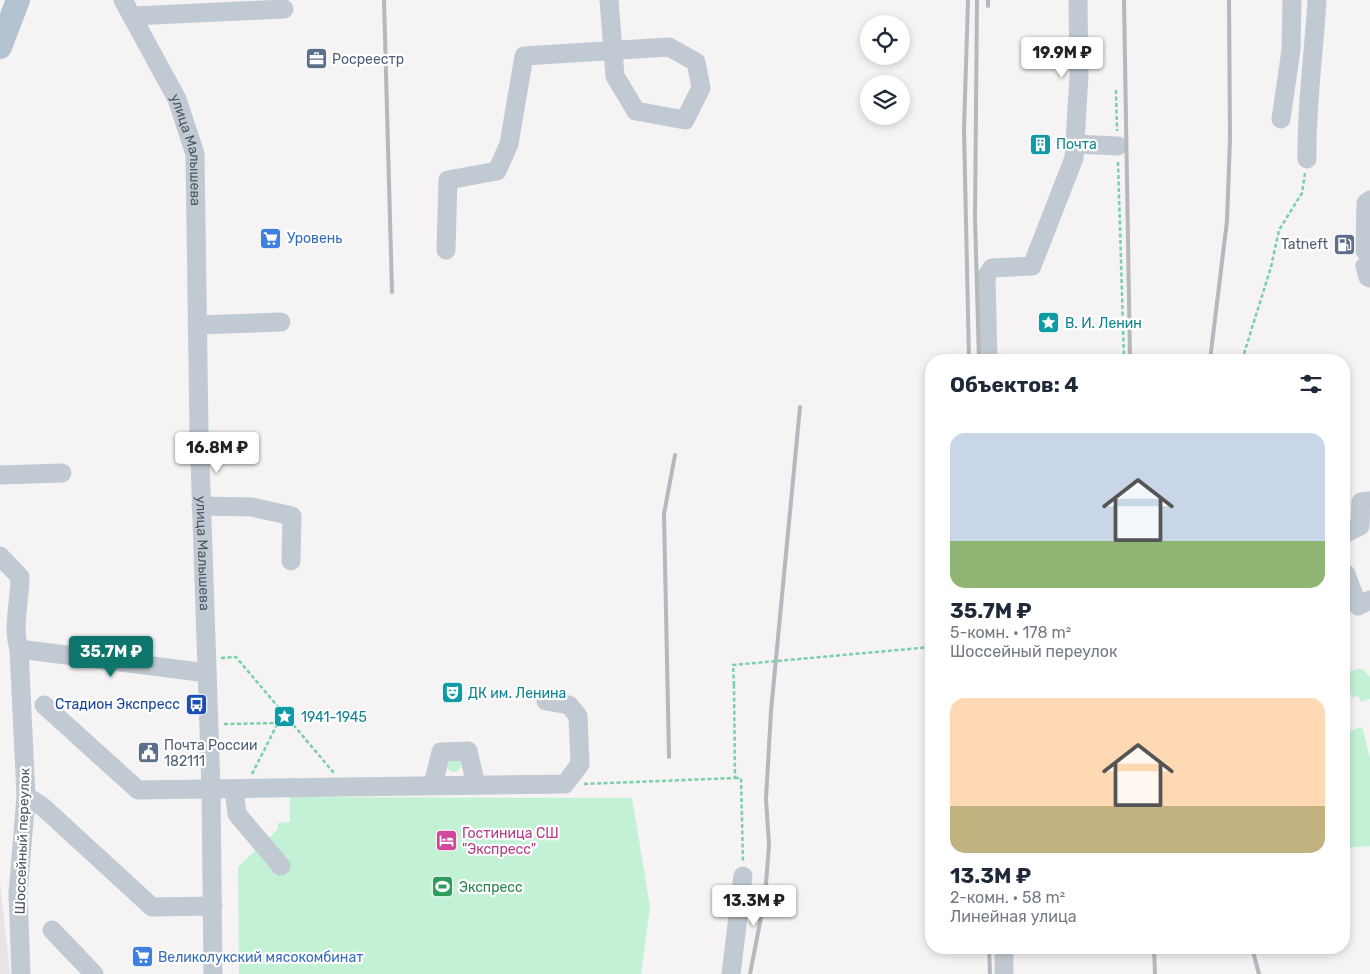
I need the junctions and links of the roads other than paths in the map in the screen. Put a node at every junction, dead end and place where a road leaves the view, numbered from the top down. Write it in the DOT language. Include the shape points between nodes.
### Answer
graph roads {
  1 [pos="18,0"];
  2 [pos="123,0"];
  3 [pos="608,0"];
  4 [pos="1078,0"];
  5 [pos="1292,0"];
  6 [pos="1317,0"];
  7 [pos="284,9"];
  8 [pos="132,16"];
  9 [pos="0,46"];
  10 [pos="613,50"];
  11 [pos="1281,119"];
  12 [pos="1118,146"];
  13 [pos="1074,151"];
  14 [pos="1307,159"];
  15 [pos="1370,200"];
  16 [pos="446,250"];
  17 [pos="1367,265"];
  18 [pos="281,322"];
  19 [pos="197,325"];
  20 [pos="988,354"];
  21 [pos="62,473"];
  22 [pos="0,475"];
  23 [pos="1370,501"];
  24 [pos="201,506"];
  25 [pos="1350,531"];
  26 [pos="0,556"];
  27 [pos="292,561"];
  28 [pos="1350,585"];
  29 [pos="1370,600"];
  30 [pos="11,639"];
  31 [pos="207,665"];
  32 [pos="546,701"];
  33 [pos="44,705"];
  34 [pos="433,785"];
  35 [pos="476,785"];
  36 [pos="239,788"];
  37 [pos="211,789"];
  38 [pos="26,796"];
  39 [pos="281,866"];
  40 [pos="743,876"];
  41 [pos="213,906"];
  42 [pos="52,930"];
  43 [pos="1004,954"];
  44 [pos="21,974"];
  45 [pos="94,974"];
  46 [pos="213,974"];
  47 [pos="731,974"];
  48 [pos="1004,974"];
  1 -- 9 [label="main road"];
  2 -- 8 [label="street, улица Малышева"];
  3 -- 10 [label="street"];
  4 -- 13 [label="street" via="1079,76"];
  5 -- 11 [label="street" via="1291,50"];
  6 -- 14 [label="street" via="1306,121"];
  7 -- 8 [label="street"];
  8 -- 19 [label="street, улица Малышева" via="177,99 194,154"];
  10 -- 10 [label="street" via="615,76 636,111 685,120 701,88 696,62 669,47"];
  10 -- 16 [label="street" via="524,56 509,144 497,172 448,180"];
  12 -- 13 [label="street"];
  13 -- 20 [label="street" via="1032,266 992,268 986,277"];
  15 -- 17 [label="street" via="1366,203"];
  18 -- 19 [label="street"];
  19 -- 24 [label="street, улица Малышева"];
  21 -- 22 [label="street"];
  23 -- 25 [label="street" via="1361,502 1360,526"];
  24 -- 27 [label="street" via="252,507 292,516"];
  24 -- 31 [label="street, улица Малышева"];
  26 -- 30 [label="street, Шоссейный переулок" via="20,577 20,600"];
  28 -- 29 [label="street" via="1358,606"];
  30 -- 31 [label="street"];
  30 -- 38 [label="street, Шоссейный переулок"];
  31 -- 37 [label="street, улица Малышева"];
  32 -- 35 [label="street" via="569,705 578,716 580,764 565,784"];
  33 -- 37 [label="street" via="138,790"];
  34 -- 35 [label="street"];
  34 -- 35 [label="street" via="441,752 468,751"];
  34 -- 36 [label="street"];
  36 -- 37 [label="street"];
  36 -- 39 [label="street" via="237,814"];
  37 -- 41 [label="street, улица Малышева"];
  38 -- 41 [label="street" via="43,807 152,907"];
  38 -- 44 [label="street, Шоссейный переулок" via="18,894"];
  40 -- 47 [label="street"];
  41 -- 46 [label="street, улица Малышева"];
  42 -- 45 [label="street"];
  43 -- 48 [label="street"];
}
